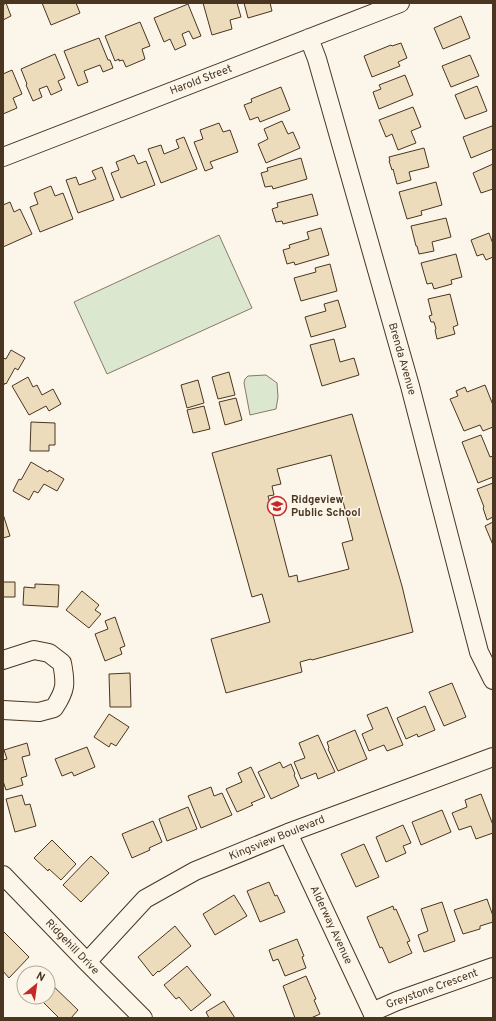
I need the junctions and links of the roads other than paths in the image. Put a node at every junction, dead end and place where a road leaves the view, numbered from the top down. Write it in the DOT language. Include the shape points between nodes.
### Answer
graph roads {
  1 [pos="400,3"];
  2 [pos="309,38"];
  3 [pos="3,157"];
  4 [pos="3,660"];
  5 [pos="493,680"];
  6 [pos="3,710"];
  7 [pos="493,757"];
  8 [pos="288,832"];
  9 [pos="3,875"];
  10 [pos="87,962"];
  11 [pos="493,968"];
  12 [pos="373,1015"];
  13 [pos="142,1018"];
  1 -- 2 [label="street, Harold Street"];
  2 -- 3 [label="street, Harold Street"];
  2 -- 5 [label="street, Brenda Avenue" via="318,59 408,379 479,652"];
  4 -- 6 [label="street" via="34,650 49,653 62,663 65,681 62,697 54,708 39,712"];
  7 -- 8 [label="street, Kingsview Boulevard"];
  8 -- 10 [label="street, Kingsview Boulevard" via="195,871 145,899"];
  8 -- 12 [label="street, Alderway Avenue"];
  9 -- 10 [label="street, Ridgehill Drive"];
  10 -- 13 [label="street, Ridgehill Drive"];
  11 -- 12 [label="street, Greystone Crescent" via="398,1001"];
}
